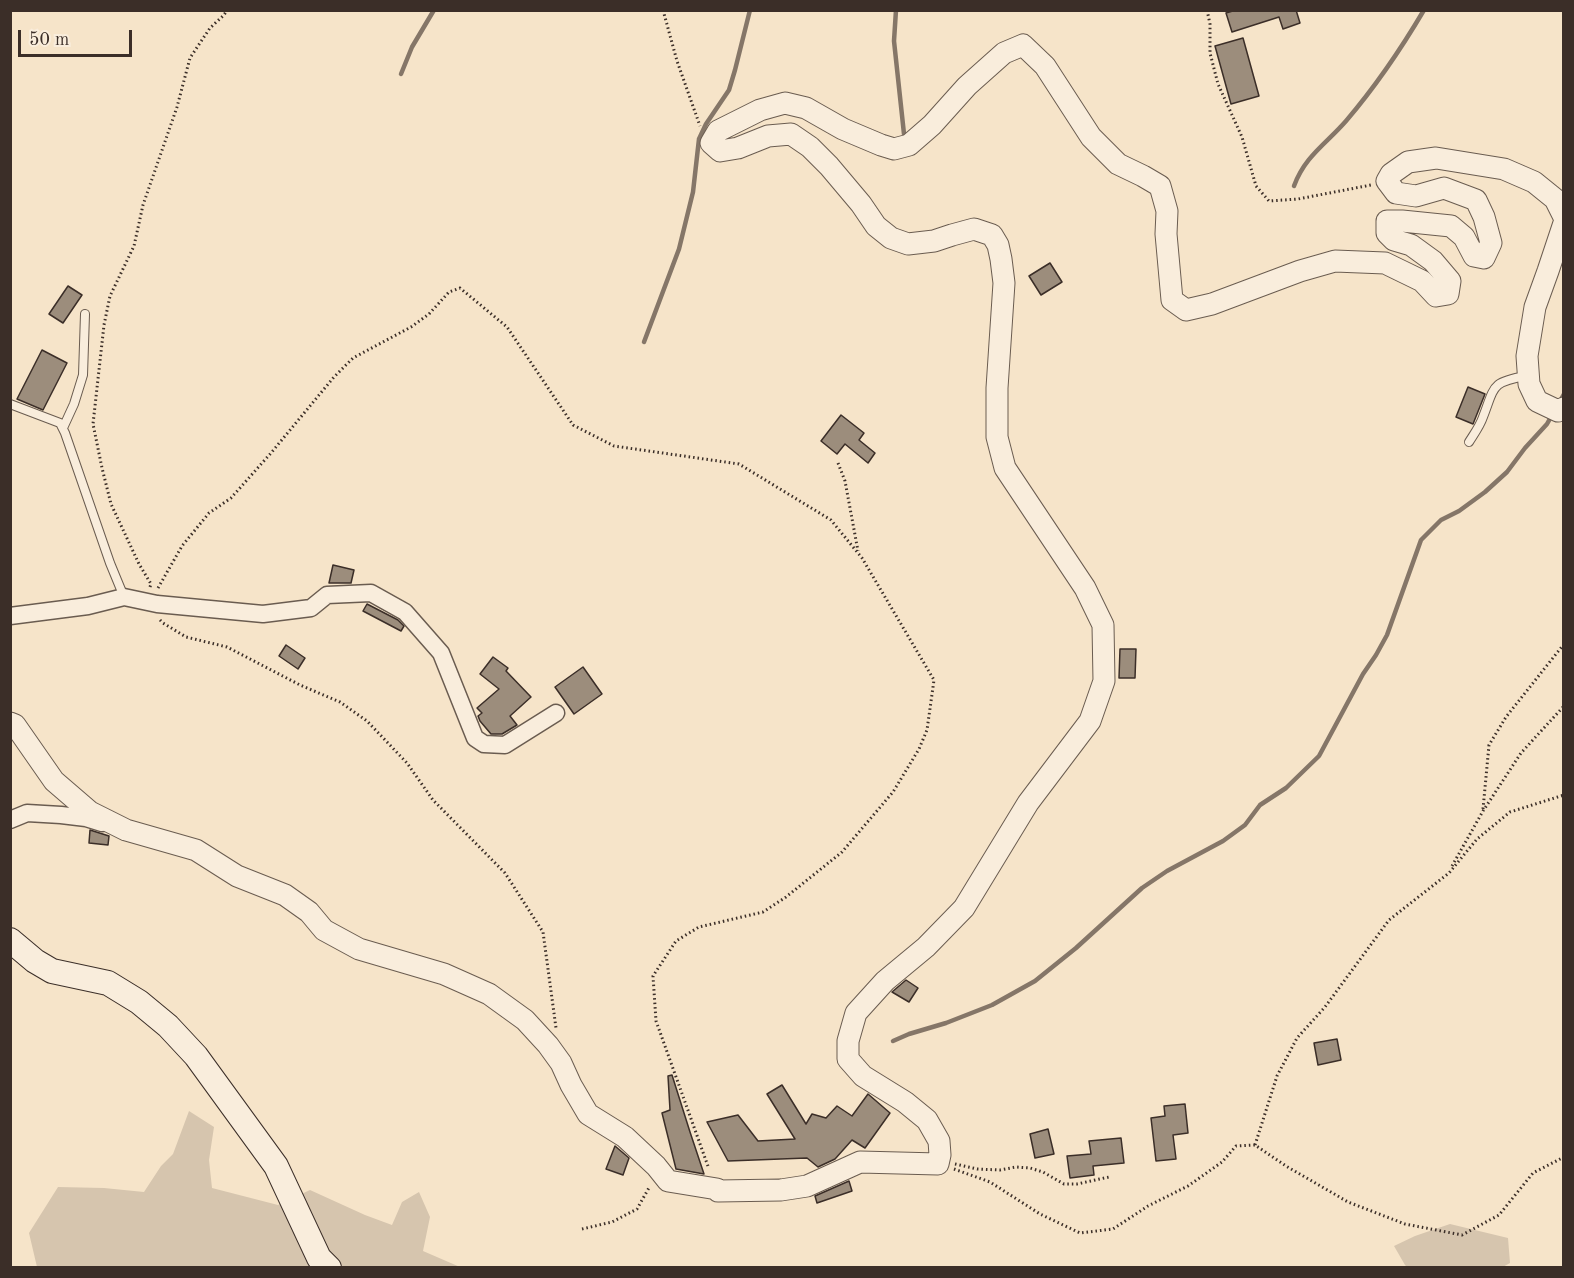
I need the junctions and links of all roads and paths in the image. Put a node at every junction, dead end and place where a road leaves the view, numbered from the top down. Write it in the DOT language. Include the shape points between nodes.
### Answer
graph roads {
  1 [pos="227,10"];
  2 [pos="663,10"];
  3 [pos="1207,10"];
  4 [pos="699,124"];
  5 [pos="1387,181"];
  6 [pos="1563,217"];
  7 [pos="1563,223"];
  8 [pos="85,315"];
  9 [pos="1528,375"];
  10 [pos="10,404"];
  11 [pos="1557,408"];
  12 [pos="63,428"];
  13 [pos="1469,442"];
  14 [pos="838,463"];
  15 [pos="858,553"];
  16 [pos="124,597"];
  17 [pos="149,602"];
  18 [pos="10,615"];
  19 [pos="1563,644"];
  20 [pos="1563,706"];
  21 [pos="556,713"];
  22 [pos="10,723"];
  23 [pos="1563,795"];
  24 [pos="1483,811"];
  25 [pos="10,820"];
  26 [pos="126,830"];
  27 [pos="1449,873"];
  28 [pos="10,940"];
  29 [pos="556,1029"];
  30 [pos="1255,1144"];
  31 [pos="1563,1157"];
  32 [pos="938,1164"];
  33 [pos="660,1171"];
  34 [pos="1109,1177"];
  35 [pos="717,1189"];
  36 [pos="582,1229"];
  37 [pos="329,1268"];
  1 -- 17 [label="path" via="190,58 143,205 134,246 110,296 104,325 93,424 111,504 151,584"];
  2 -- 4 [label="path"];
  3 -- 5 [label="path" via="1210,53 1218,84 1242,137 1256,186 1269,201"];
  5 -- 6 [label="street" via="1390,174 1408,162 1436,158 1504,169 1534,182 1556,199"];
  5 -- 32 [label="street" via="1396,193 1416,196 1444,188 1476,200 1491,243 1484,258 1474,256 1464,237 1451,226 1387,221 1387,233 1394,240 1411,245 1450,280 1448,294 1436,296 1422,281 1386,263 1335,261 1186,310 1172,300 1167,211 1160,186 1118,164 1091,137 1045,66 1023,45 1004,53 909,145 894,149 881,146 806,108 785,103 760,110 718,131 711,143 720,151 768,136 791,134 829,166 876,226 891,238 908,244 974,229 993,235 1004,283 997,437 1005,468 1085,588 1103,625 1104,681 1090,721 1028,802 964,908 856,1013 848,1041 848,1059 863,1076 927,1120 939,1141"];
  7 -- 9 [label="street" via="1535,307"];
  8 -- 12 [label="lane" via="83,375"];
  9 -- 11 [label="street" via="1537,401"];
  9 -- 13 [label="lane" via="1505,379 1492,390"];
  10 -- 12 [label="lane" via="60,423"];
  12 -- 16 [label="lane"];
  14 -- 15 [label="path"];
  15 -- 17 [label="path" via="831,520 739,464 614,446 573,425 507,327 460,288 449,292 411,327 353,358 340,371 231,498 209,513 182,546"];
  15 -- 35 [label="path" via="934,680 927,730 919,749 893,792 842,852 764,912 699,927 676,941 653,976 656,1021"];
  16 -- 17 [label="street"];
  16 -- 18 [label="street" via="88,606"];
  17 -- 21 [label="street" via="263,614 311,608 327,595 371,593 405,612 441,653 470,728 484,744 505,745"];
  17 -- 29 [label="path" via="163,623 186,637 227,647 340,702 367,721 407,763 433,801 505,873 543,932"];
  19 -- 24 [label="path" via="1489,745"];
  20 -- 24 [label="path" via="1521,753"];
  22 -- 26 [label="street" via="15,724 54,781 90,812"];
  23 -- 27 [label="path" via="1510,812 1477,838"];
  24 -- 27 [label="path"];
  25 -- 26 [label="street" via="27,813 61,815"];
  26 -- 33 [label="street" via="196,850 237,876 285,895 309,912 324,930 359,949 444,974 489,994 525,1020 548,1045 588,1114 625,1137"];
  27 -- 30 [label="path" via="1389,920 1325,1007 1297,1038 1277,1076"];
  28 -- 37 [label="main road" via="52,971 108,983 168,1026 196,1056 276,1166 319,1258"];
  30 -- 31 [label="path" via="1348,1202 1405,1224 1462,1235 1499,1215 1533,1173"];
  30 -- 32 [label="path" via="1236,1146 1222,1162 1188,1186 1113,1229 1080,1233 1040,1214 990,1182"];
  32 -- 34 [label="path" via="1000,1170 1030,1168 1064,1184"];
  32 -- 35 [label="street" via="860,1162 807,1186 781,1190"];
  33 -- 35 [label="street" via="668,1181"];
  33 -- 36 [label="path" via="637,1209 612,1222"];
}
